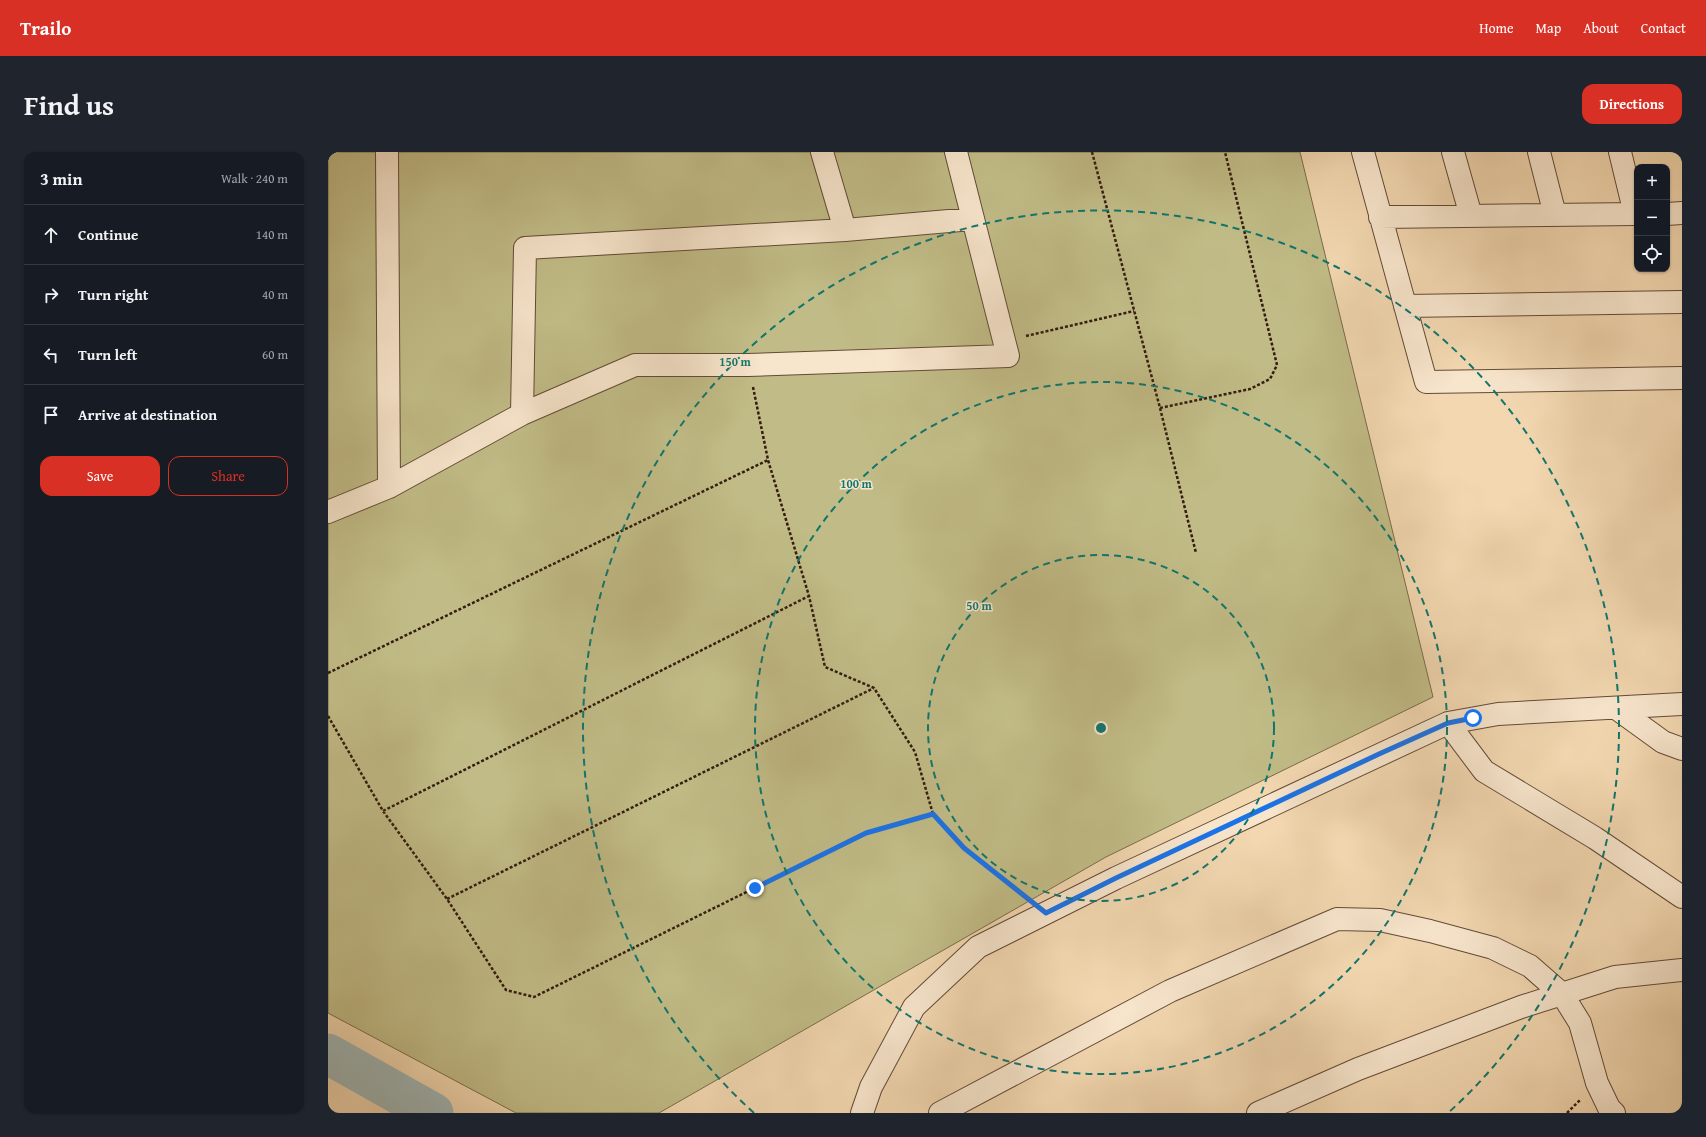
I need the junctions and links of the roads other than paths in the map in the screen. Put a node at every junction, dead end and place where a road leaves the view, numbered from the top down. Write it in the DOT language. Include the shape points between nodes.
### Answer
graph roads {
  1 [pos="387,152"];
  2 [pos="822,152"];
  3 [pos="956,152"];
  4 [pos="1363,152"];
  5 [pos="1453,152"];
  6 [pos="1539,152"];
  7 [pos="1620,152"];
  8 [pos="1634,206"];
  9 [pos="1682,213"];
  10 [pos="1634,214"];
  11 [pos="1670,214"];
  12 [pos="1555,215"];
  13 [pos="1470,216"];
  14 [pos="1380,217"];
  15 [pos="972,219"];
  16 [pos="845,230"];
  17 [pos="1682,302"];
  18 [pos="1405,306"];
  19 [pos="1682,378"];
  20 [pos="522,414"];
  21 [pos="389,487"];
  22 [pos="328,512"];
  23 [pos="1682,704"];
  24 [pos="1616,708"];
  25 [pos="1448,723"];
  26 [pos="1682,750"];
  27 [pos="1682,897"];
  28 [pos="1682,970"];
  29 [pos="1562,994"];
  30 [pos="862,1113"];
  31 [pos="940,1113"];
  32 [pos="1258,1113"];
  33 [pos="1614,1113"];
  1 -- 21 [label="street"];
  2 -- 16 [label="street"];
  3 -- 15 [label="street"];
  4 -- 14 [label="street"];
  5 -- 13 [label="street"];
  6 -- 12 [label="street"];
  7 -- 8 [label="street"];
  9 -- 11 [label="street"];
  10 -- 12 [label="street"];
  12 -- 13 [label="street"];
  13 -- 14 [label="street"];
  14 -- 18 [label="street"];
  15 -- 16 [label="street"];
  15 -- 20 [label="street" via="1008,356 748,365 635,365"];
  16 -- 20 [label="street" via="524,248"];
  17 -- 18 [label="street"];
  18 -- 19 [label="street" via="1426,382"];
  20 -- 21 [label="street"];
  21 -- 22 [label="street"];
  23 -- 24 [label="street"];
  24 -- 25 [label="street" via="1498,714"];
  24 -- 26 [label="street" via="1663,742"];
  25 -- 27 [label="street" via="1484,772 1594,838"];
  25 -- 30 [label="street" via="1116,878 978,947 914,1007 871,1087"];
  28 -- 29 [label="street" via="1615,977"];
  29 -- 31 [label="street" via="1530,966 1493,948 1380,920 1336,919 1170,990"];
  29 -- 32 [label="street" via="1358,1068"];
  29 -- 33 [label="street" via="1580,1023 1597,1083"];
}
